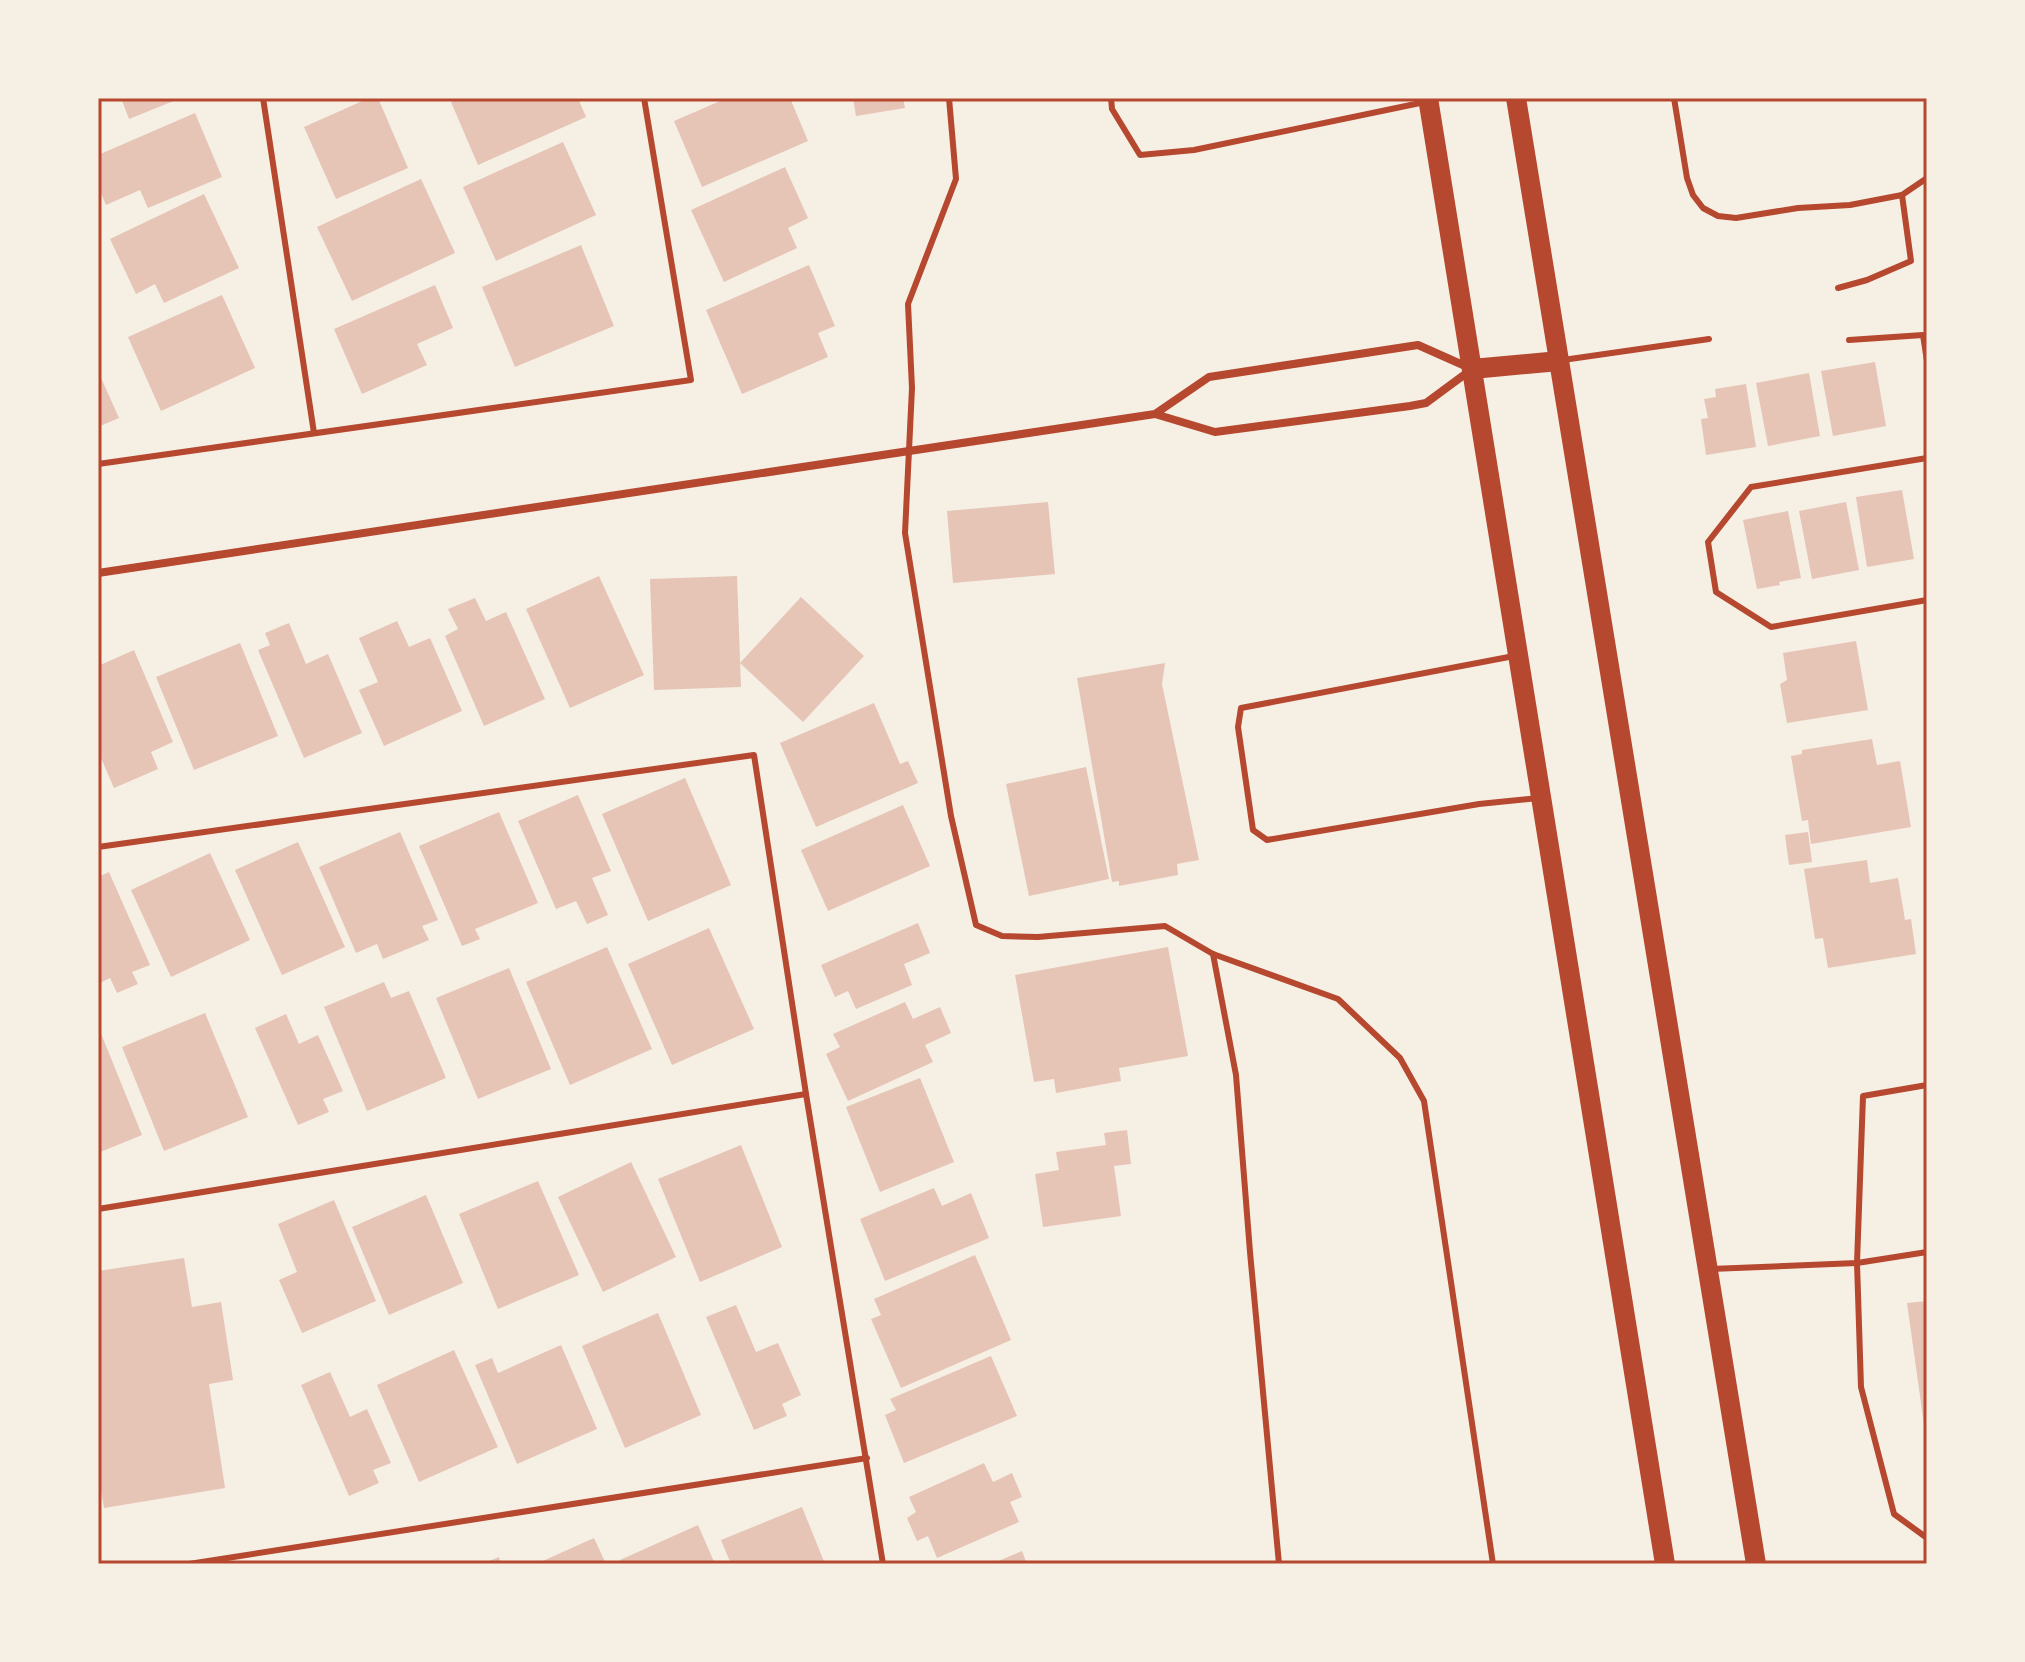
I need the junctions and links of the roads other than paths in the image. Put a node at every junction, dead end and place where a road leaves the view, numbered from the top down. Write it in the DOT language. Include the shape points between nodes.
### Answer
graph roads {
  1 [pos="263,98"];
  2 [pos="644,98"];
  3 [pos="949,98"];
  4 [pos="1111,98"];
  5 [pos="1516,98"];
  6 [pos="1674,98"];
  7 [pos="1428,100"];
  8 [pos="1927,178"];
  9 [pos="1902,195"];
  10 [pos="1838,288"];
  11 [pos="1709,339"];
  12 [pos="1849,340"];
  13 [pos="1559,361"];
  14 [pos="1927,361"];
  15 [pos="1472,369"];
  16 [pos="1155,414"];
  17 [pos="314,433"];
  18 [pos="909,452"];
  19 [pos="1927,458"];
  20 [pos="98,464"];
  21 [pos="98,573"];
  22 [pos="1927,600"];
  23 [pos="1517,655"];
  24 [pos="1540,798"];
  25 [pos="98,847"];
  26 [pos="1213,954"];
  27 [pos="1927,1085"];
  28 [pos="806,1094"];
  29 [pos="98,1209"];
  30 [pos="1927,1252"];
  31 [pos="1857,1263"];
  32 [pos="1708,1269"];
  33 [pos="867,1458"];
  34 [pos="1927,1538"];
  35 [pos="189,1564"];
  36 [pos="883,1564"];
  37 [pos="1279,1564"];
  38 [pos="1493,1564"];
  39 [pos="1665,1564"];
  40 [pos="1756,1564"];
  1 -- 17 [label="lane"];
  2 -- 17 [label="lane" via="691,380"];
  3 -- 18 [label="lane" via="956,179 908,304"];
  4 -- 7 [label="lane" via="1112,109 1140,155 1194,150"];
  5 -- 13 [label="main road"];
  6 -- 9 [label="lane" via="1693,195 1718,216 1850,205"];
  7 -- 15 [label="main road"];
  8 -- 9 [label="lane"];
  9 -- 10 [label="lane" via="1911,261"];
  11 -- 13 [label="lane"];
  12 -- 14 [label="lane" via="1923,335"];
  13 -- 15 [label="main road"];
  13 -- 32 [label="main road"];
  15 -- 16 [label="street" via="1426,403 1410,406 1215,432"];
  15 -- 16 [label="street" via="1418,345 1209,377"];
  15 -- 23 [label="main road"];
  16 -- 18 [label="street"];
  17 -- 20 [label="lane"];
  18 -- 21 [label="street"];
  18 -- 26 [label="lane" via="905,533 951,816 976,925 1002,936 1038,937 1165,926"];
  19 -- 22 [label="lane" via="1751,487 1708,542 1716,592 1771,627"];
  23 -- 24 [label="main road"];
  23 -- 24 [label="lane" via="1241,708 1238,727 1253,830 1267,840"];
  24 -- 39 [label="main road"];
  25 -- 28 [label="lane" via="754,755"];
  26 -- 37 [label="lane" via="1236,1075"];
  26 -- 38 [label="lane" via="1338,999 1400,1058 1424,1101"];
  27 -- 31 [label="lane" via="1863,1096"];
  28 -- 29 [label="lane"];
  28 -- 33 [label="lane"];
  30 -- 31 [label="lane"];
  31 -- 32 [label="lane"];
  31 -- 34 [label="lane" via="1861,1387 1894,1514"];
  32 -- 40 [label="main road"];
  33 -- 35 [label="lane"];
  33 -- 36 [label="lane"];
}
